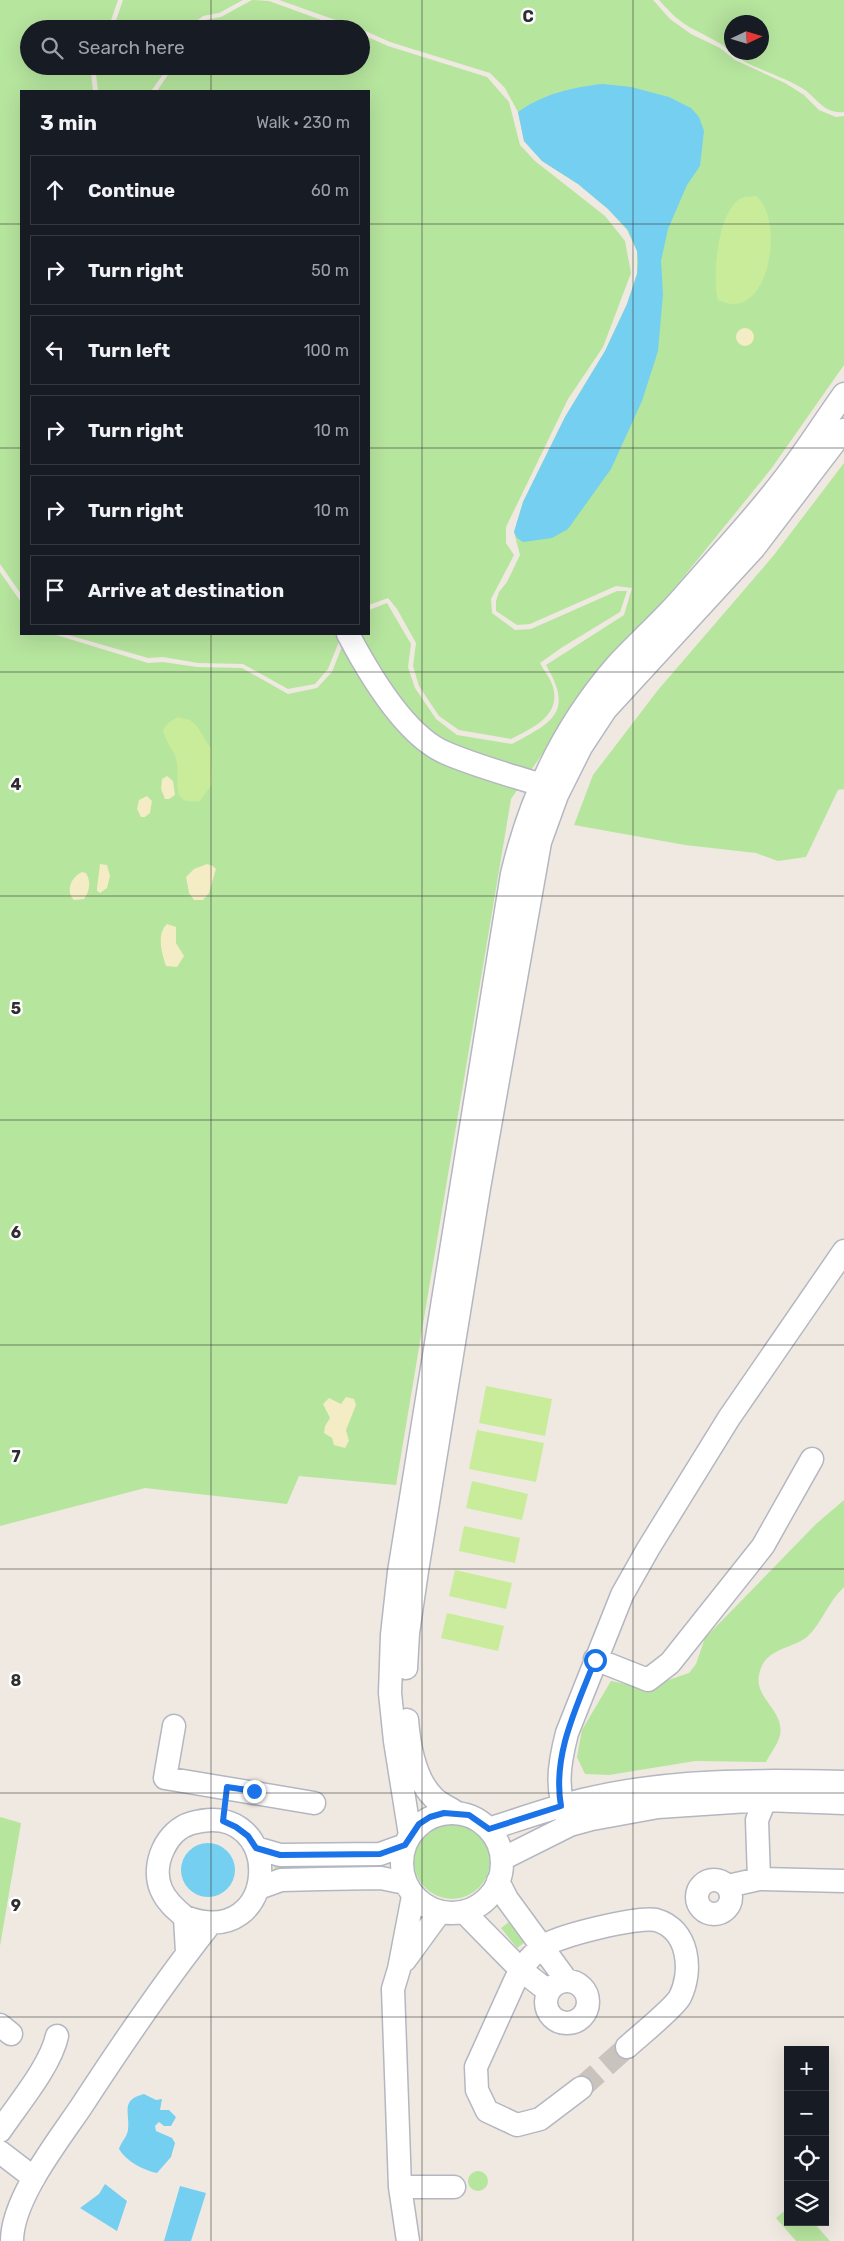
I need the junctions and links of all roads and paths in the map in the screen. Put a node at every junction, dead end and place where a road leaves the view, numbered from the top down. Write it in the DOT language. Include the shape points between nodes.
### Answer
graph roads {
  1 [pos="844,394"];
  2 [pos="844,430"];
  3 [pos="349,635"];
  4 [pos="549,790"];
  5 [pos="844,1251"];
  6 [pos="812,1460"];
  7 [pos="595,1660"];
  8 [pos="174,1726"];
  9 [pos="844,1782"];
  10 [pos="227,1787"];
  11 [pos="764,1790"];
  12 [pos="314,1803"];
  13 [pos="844,1803"];
  14 [pos="457,1813"];
  15 [pos="566,1816"];
  16 [pos="223,1821"];
  17 [pos="489,1829"];
  18 [pos="407,1840"];
  19 [pos="256,1848"];
  20 [pos="502,1859"];
  21 [pos="766,1879"];
  22 [pos="498,1881"];
  23 [pos="844,1881"];
  24 [pos="728,1886"];
  25 [pos="259,1888"];
  26 [pos="409,1889"];
  27 [pos="440,1912"];
  28 [pos="464,1912"];
  29 [pos="185,1917"];
  30 [pos="211,1923"];
  31 [pos="542,1947"];
  32 [pos="187,1952"];
  33 [pos="399,1969"];
  34 [pos="520,1970"];
  35 [pos="57,2036"];
  36 [pos="627,2048"];
  37 [pos="581,2088"];
  38 [pos="0,2131"];
  39 [pos="0,2152"];
  40 [pos="34,2178"];
  41 [pos="400,2187"];
  42 [pos="454,2187"];
  43 [pos="22,2205"];
  44 [pos="0,2219"];
  45 [pos="12,2241"];
  46 [pos="408,2241"];
  1 -- 4 [label="street" via="798,460 735,537 616,667 561,742"];
  2 -- 4 [label="street" via="754,548 606,709"];
  3 -- 4 [label="street" via="374,682 416,731 445,753"];
  4 -- 14 [label="street" via="479,1188 408,1633 405,1691 409,1737 420,1775 434,1798"];
  4 -- 18 [label="street" via="521,837 512,874 399,1572 390,1693"];
  5 -- 7 [label="street" via="729,1418 648,1549 622,1595"];
  6 -- 7 [label="street" via="763,1546 670,1663 648,1680"];
  7 -- 15 [label="street" via="562,1754 558,1790"];
  8 -- 10 [label="street" via="166,1778"];
  9 -- 11 [label="street"];
  10 -- 12 [label="street"];
  10 -- 16 [label="street"];
  11 -- 13 [label="street"];
  11 -- 15 [label="street" via="592,1819"];
  11 -- 21 [label="street" via="772,1819"];
  14 -- 17 [label="street" via="474,1818"];
  14 -- 18 [label="street" via="430,1817 419,1824"];
  15 -- 17 [label="street"];
  15 -- 20 [label="street"];
  16 -- 19 [label="street" via="248,1836"];
  16 -- 29 [label="street" via="205,1819 187,1824 173,1835 163,1850 158,1867 160,1887 170,1905"];
  17 -- 20 [label="street" via="500,1848"];
  18 -- 19 [label="street" via="380,1854 280,1855"];
  18 -- 26 [label="street" via="401,1864"];
  19 -- 25 [label="street" via="261,1868"];
  20 -- 22 [label="street"];
  21 -- 23 [label="street"];
  21 -- 24 [label="street"];
  22 -- 28 [label="street" via="478,1906"];
  22 -- 31 [label="street"];
  25 -- 26 [label="street" via="281,1880 381,1878"];
  25 -- 30 [label="street" via="249,1904 235,1916"];
  26 -- 27 [label="street" via="430,1908"];
  26 -- 33 [label="street"];
  27 -- 28 [label="street"];
  27 -- 33 [label="street"];
  28 -- 34 [label="street"];
  29 -- 30 [label="street"];
  29 -- 32 [label="street"];
  30 -- 32 [label="street"];
  31 -- 34 [label="street"];
  31 -- 34 [label="street" via="558,1986"];
  31 -- 36 [label="street" via="557,1939 636,1920 657,1920 676,1932 688,1955 688,1976 679,1998"];
  32 -- 40 [label="street" via="144,2011"];
  33 -- 41 [label="street" via="393,1989"];
  34 -- 37 [label="street" via="476,2067 477,2090 487,2111 517,2125 540,2119"];
  35 -- 38 [label="street" via="41,2069"];
  39 -- 40 [label="street"];
  40 -- 43 [label="street"];
  41 -- 42 [label="street"];
  41 -- 46 [label="street"];
  43 -- 44 [label="street"];
  43 -- 45 [label="street" via="16,2216"];
}
